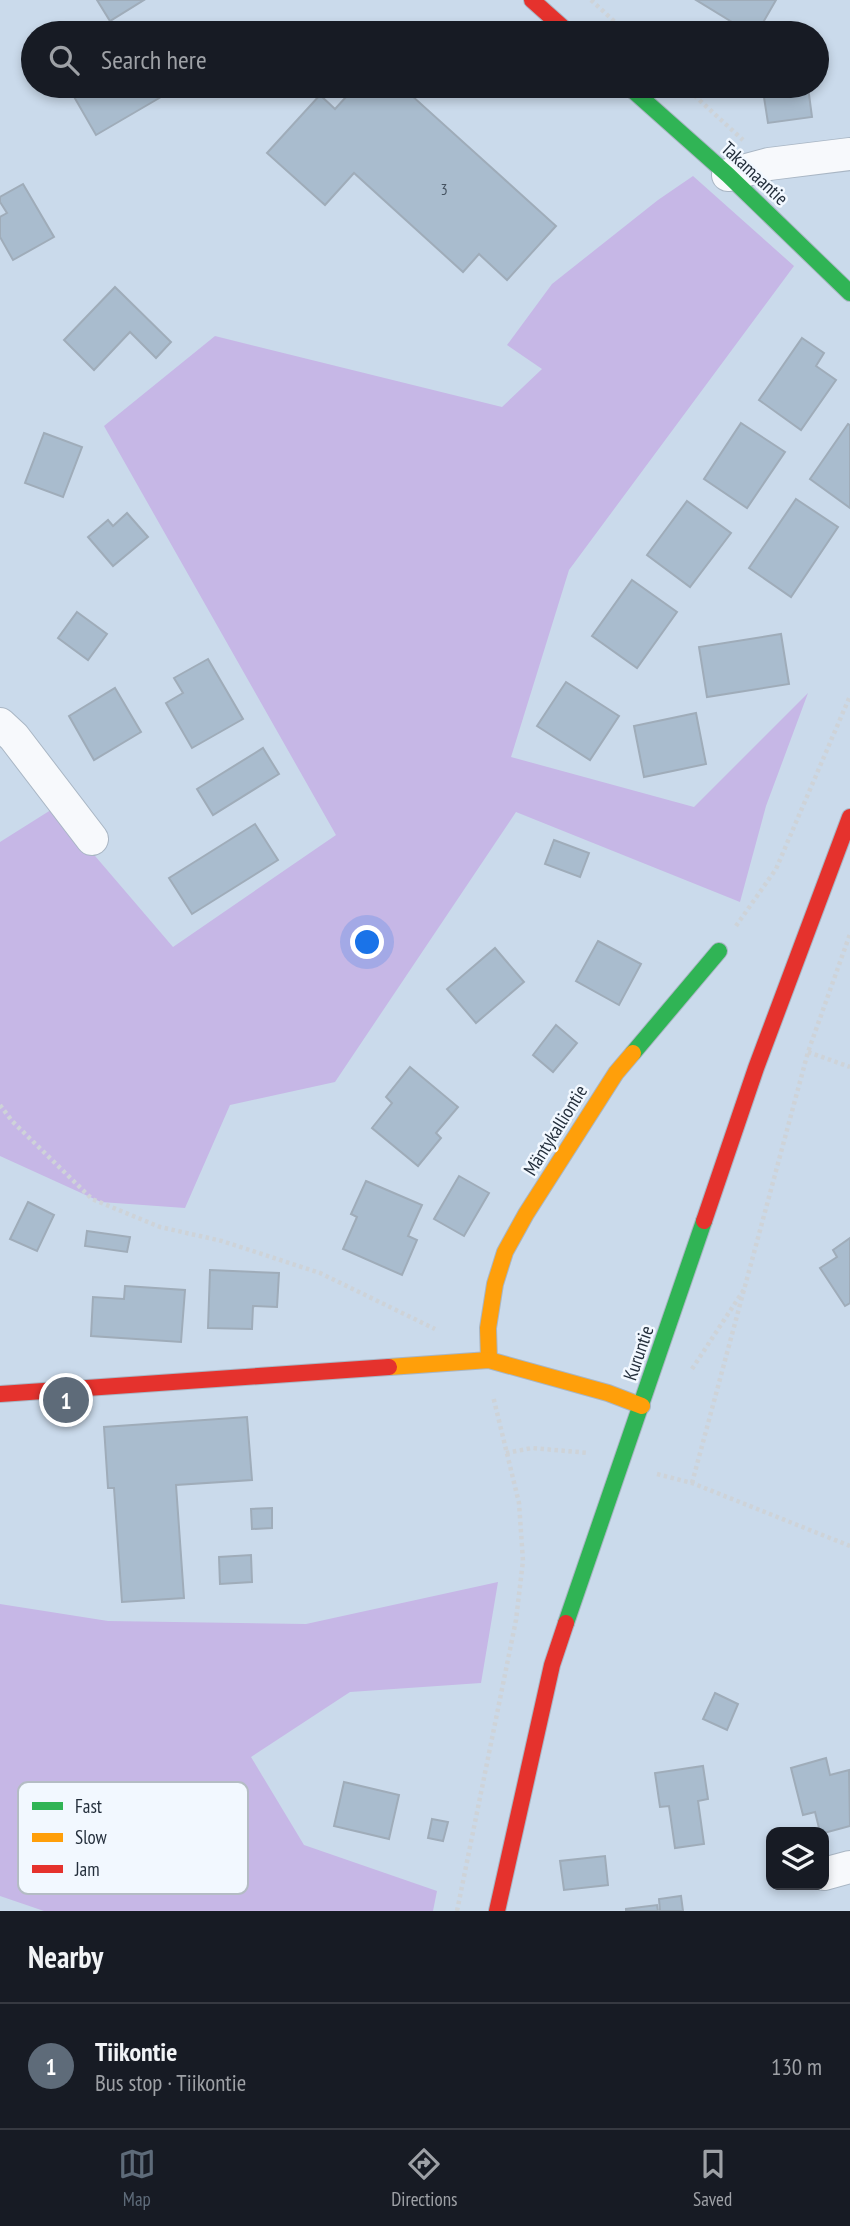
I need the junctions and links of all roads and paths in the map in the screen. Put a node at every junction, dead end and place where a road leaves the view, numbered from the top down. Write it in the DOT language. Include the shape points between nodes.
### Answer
graph roads {
  1 [pos="532,0"];
  2 [pos="591,0"];
  3 [pos="556,21"];
  4 [pos="614,21"];
  5 [pos="642,98"];
  6 [pos="850,153"];
  7 [pos="728,174"];
  8 [pos="850,293"];
  9 [pos="850,696"];
  10 [pos="0,724"];
  11 [pos="850,817"];
  12 [pos="92,839"];
  13 [pos="850,934"];
  14 [pos="719,951"];
  15 [pos="808,1052"];
  16 [pos="850,1068"];
  17 [pos="0,1105"];
  18 [pos="745,1288"];
  19 [pos="439,1331"];
  20 [pos="489,1360"];
  21 [pos="686,1380"];
  22 [pos="0,1394"];
  23 [pos="642,1406"];
  24 [pos="506,1453"];
  25 [pos="595,1454"];
  26 [pos="657,1474"];
  27 [pos="692,1483"];
  28 [pos="850,1546"];
  29 [pos="850,1867"];
  30 [pos="829,1873"];
  31 [pos="457,1911"];
  32 [pos="497,1911"];
  1 -- 3 [label="street"];
  2 -- 4 [label="path"];
  5 -- 7 [label="street, Takamaantie"];
  6 -- 7 [label="street"];
  7 -- 8 [label="street, Takamaantie"];
  9 -- 14 [label="path" via="776,869"];
  10 -- 12 [label="street"];
  11 -- 23 [label="street, Kuruntie" via="756,1068"];
  13 -- 15 [label="path"];
  14 -- 20 [label="street, Mäntykalliontie" via="616,1073 526,1214 505,1252 495,1284 488,1328"];
  15 -- 16 [label="path"];
  15 -- 18 [label="path"];
  17 -- 19 [label="path" via="92,1199 160,1227 222,1241 320,1273"];
  18 -- 21 [label="path"];
  18 -- 27 [label="path"];
  20 -- 22 [label="street"];
  20 -- 23 [label="street"];
  20 -- 24 [label="path"];
  23 -- 32 [label="street, Kuruntie" via="552,1665"];
  24 -- 25 [label="path" via="532,1448"];
  24 -- 31 [label="path" via="519,1503 523,1561 516,1620"];
  26 -- 27 [label="path"];
  27 -- 28 [label="path"];
  29 -- 30 [label="street"];
}
